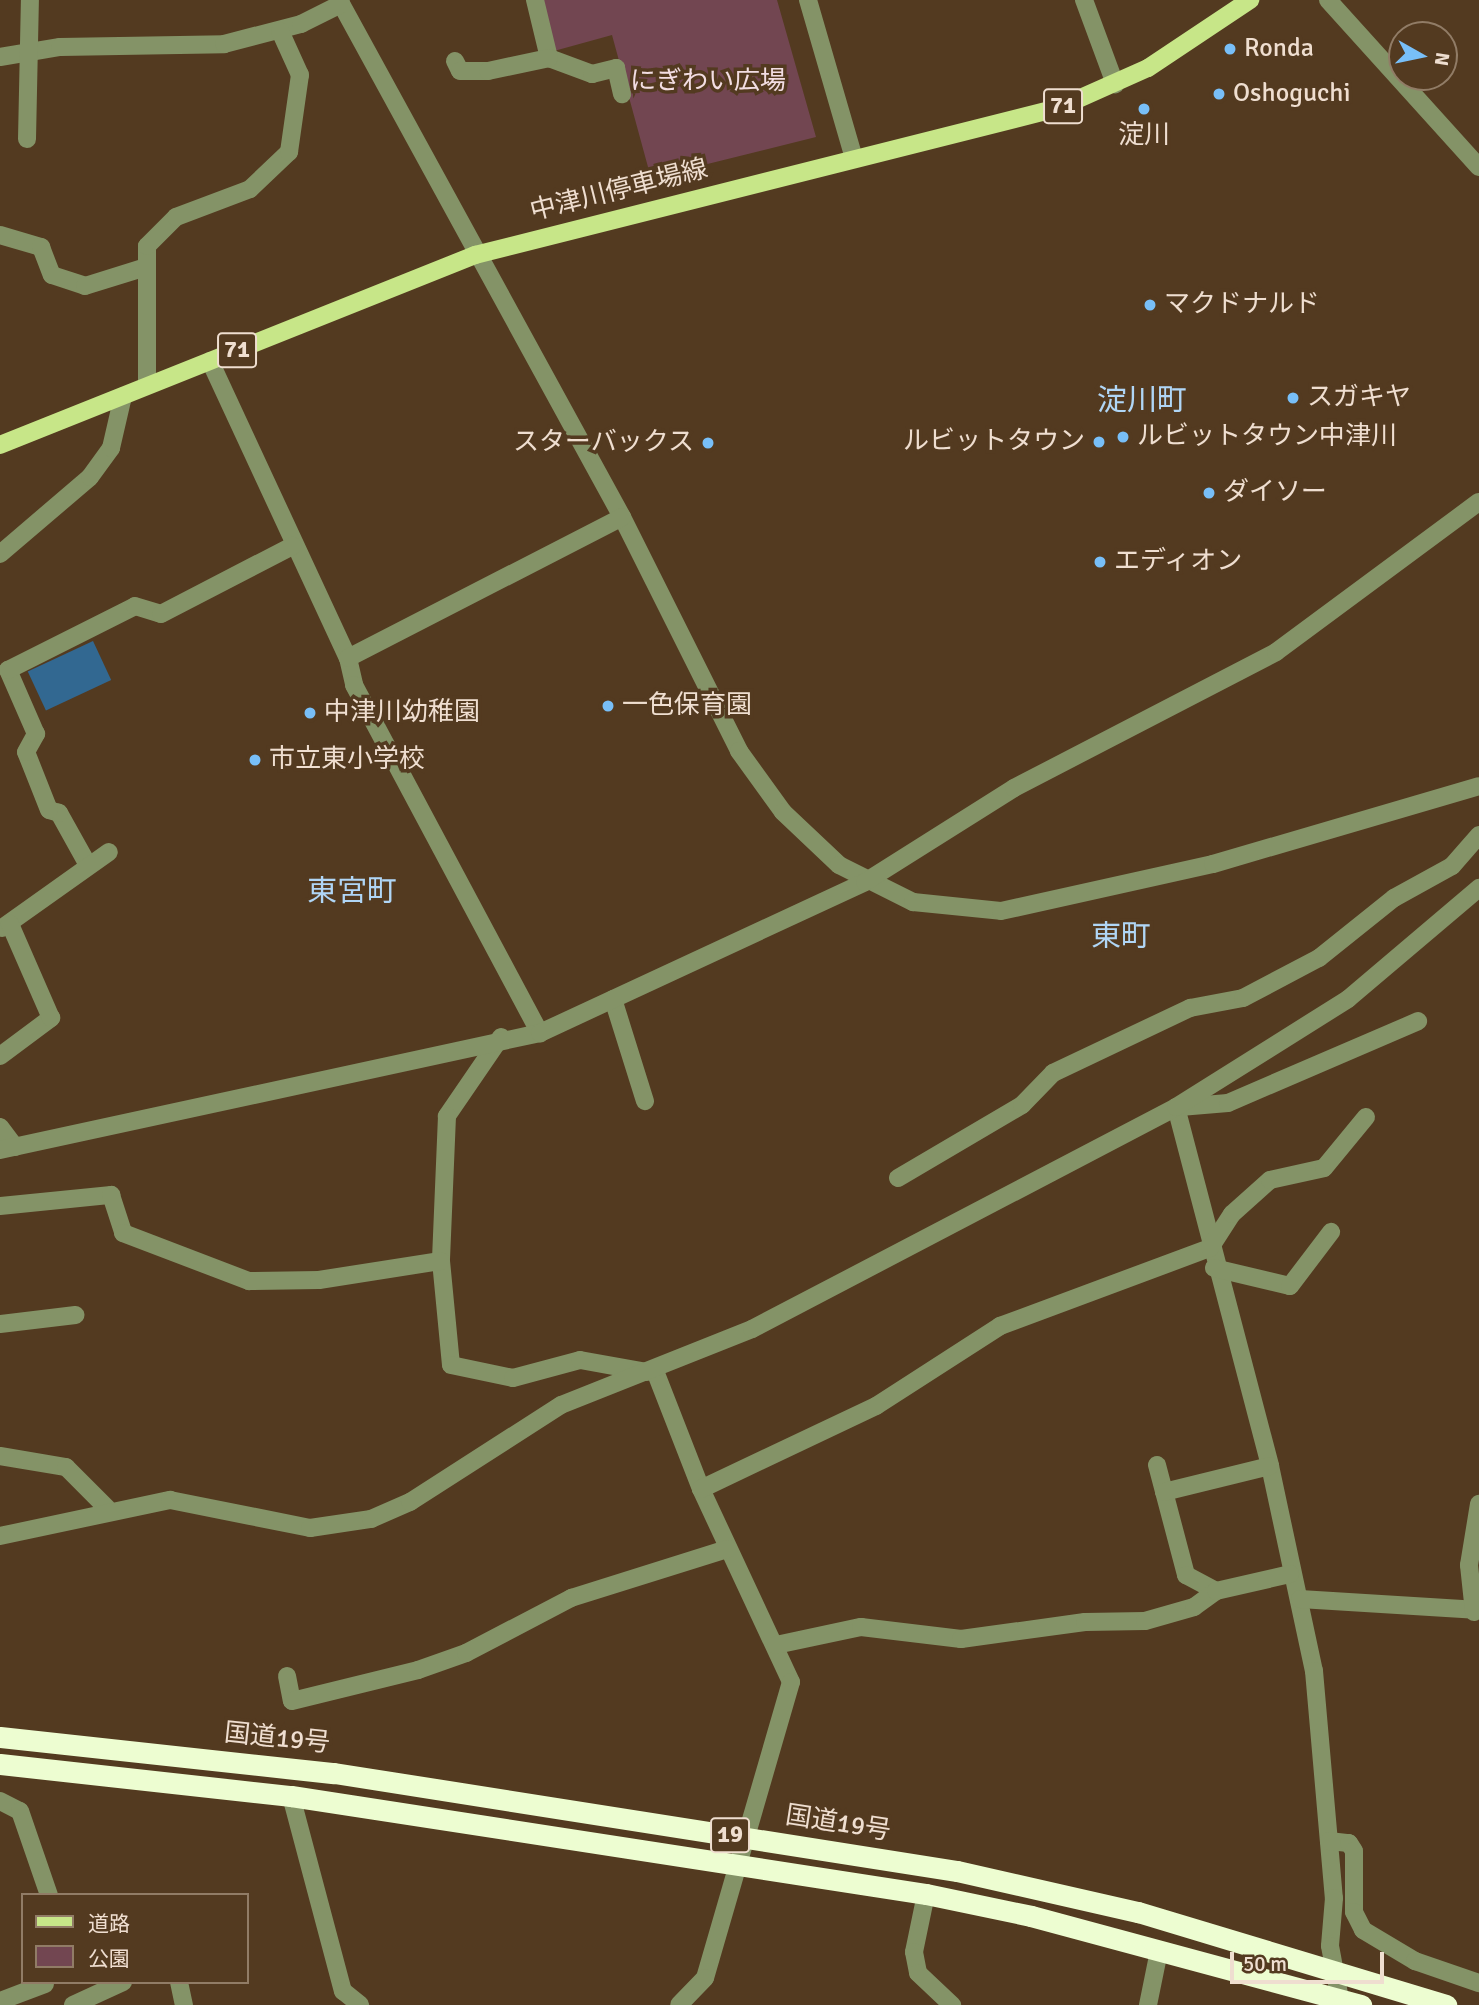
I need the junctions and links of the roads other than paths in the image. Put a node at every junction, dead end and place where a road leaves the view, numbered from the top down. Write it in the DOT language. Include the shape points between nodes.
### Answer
graph roads {
  1 [pos="30,0"];
  2 [pos="536,0"];
  3 [pos="808,0"];
  4 [pos="1084,0"];
  5 [pos="1250,0"];
  6 [pos="1328,0"];
  7 [pos="340,2"];
  8 [pos="279,31"];
  9 [pos="28,52"];
  10 [pos="0,57"];
  11 [pos="549,58"];
  12 [pos="455,61"];
  13 [pos="1115,84"];
  14 [pos="622,93"];
  15 [pos="27,139"];
  16 [pos="854,158"];
  17 [pos="1479,167"];
  18 [pos="0,235"];
  19 [pos="475,255"];
  20 [pos="143,268"];
  21 [pos="210,360"];
  22 [pos="147,384"];
  23 [pos="123,396"];
  24 [pos="0,444"];
  25 [pos="1479,502"];
  26 [pos="622,517"];
  27 [pos="292,546"];
  28 [pos="0,554"];
  29 [pos="348,659"];
  30 [pos="1479,786"];
  31 [pos="1479,835"];
  32 [pos="108,852"];
  33 [pos="88,865"];
  34 [pos="864,882"];
  35 [pos="1479,888"];
  36 [pos="5,927"];
  37 [pos="613,999"];
  38 [pos="1418,1021"];
  39 [pos="540,1033"];
  40 [pos="501,1037"];
  41 [pos="0,1056"];
  42 [pos="645,1101"];
  43 [pos="1176,1107"];
  44 [pos="1366,1117"];
  45 [pos="0,1127"];
  46 [pos="8,1149"];
  47 [pos="898,1178"];
  48 [pos="0,1206"];
  49 [pos="1331,1232"];
  50 [pos="1210,1248"];
  51 [pos="442,1261"];
  52 [pos="1214,1268"];
  53 [pos="75,1315"];
  54 [pos="0,1324"];
  55 [pos="650,1371"];
  56 [pos="0,1456"];
  57 [pos="1157,1465"];
  58 [pos="1270,1466"];
  59 [pos="701,1489"];
  60 [pos="1164,1492"];
  61 [pos="1479,1504"];
  62 [pos="107,1508"];
  63 [pos="0,1536"];
  64 [pos="727,1549"];
  65 [pos="1290,1574"];
  66 [pos="1216,1591"];
  67 [pos="1300,1600"];
  68 [pos="1476,1611"];
  69 [pos="776,1645"];
  70 [pos="287,1675"];
  71 [pos="0,1737"];
  72 [pos="0,1764"];
  73 [pos="291,1796"];
  74 [pos="0,1801"];
  75 [pos="746,1837"];
  76 [pos="1329,1841"];
  77 [pos="741,1862"];
  78 [pos="48,1893"];
  79 [pos="926,1894"];
  80 [pos="1159,1951"];
  81 [pos="1334,1968"];
  82 [pos="1479,1983"];
  83 [pos="42,1984"];
  84 [pos="45,1984"];
  85 [pos="119,1984"];
  86 [pos="179,1984"];
  87 [pos="0,2001"];
  88 [pos="1347,2003"];
  89 [pos="42,2005"];
  90 [pos="73,2005"];
  91 [pos="184,2005"];
  92 [pos="360,2005"];
  93 [pos="679,2005"];
  94 [pos="952,2005"];
  95 [pos="1148,2005"];
  96 [pos="1446,2005"];
  1 -- 9 [label="street"];
  2 -- 11 [label="street"];
  3 -- 16 [label="street"];
  4 -- 13 [label="street"];
  5 -- 13 [label="main road, 中津川停車場線 / 71"];
  6 -- 17 [label="street"];
  7 -- 8 [label="street"];
  7 -- 19 [label="street"];
  8 -- 9 [label="street" via="214,44"];
  8 -- 20 [label="street" via="300,75 289,152 250,188 161,228 147,246"];
  9 -- 10 [label="street"];
  9 -- 15 [label="street"];
  11 -- 12 [label="street" via="488,71 460,71"];
  11 -- 14 [label="street" via="592,74 616,68"];
  13 -- 16 [label="main road, 中津川停車場線 / 71" via="980,132"];
  16 -- 19 [label="main road, 中津川停車場線 / 71"];
  18 -- 20 [label="street" via="41,247 52,275 85,286"];
  19 -- 21 [label="main road, 中津川停車場線 / 71"];
  19 -- 26 [label="street"];
  20 -- 22 [label="street" via="151,307"];
  21 -- 22 [label="main road, 中津川停車場線 / 71"];
  21 -- 27 [label="street"];
  22 -- 23 [label="main road, 中津川停車場線 / 71"];
  23 -- 24 [label="main road, 中津川停車場線 / 71"];
  23 -- 28 [label="street" via="111,447 90,477"];
  25 -- 34 [label="street" via="1276,652 1014,788"];
  26 -- 29 [label="street"];
  26 -- 34 [label="street" via="756,779 818,849"];
  27 -- 29 [label="street"];
  27 -- 33 [label="street" via="161,614 135,606 8,670 36,734 26,751 49,810 59,813"];
  29 -- 39 [label="street" via="354,685"];
  30 -- 34 [label="street" via="1213,864 1001,911 949,910"];
  31 -- 47 [label="street" via="1452,866 1394,898 1319,958 1243,998 1190,1008 1054,1073 1022,1105"];
  32 -- 33 [label="street"];
  33 -- 36 [label="street" via="16,913"];
  34 -- 37 [label="street"];
  35 -- 43 [label="street" via="1348,999"];
  36 -- 41 [label="street" via="51,1018"];
  37 -- 39 [label="street"];
  37 -- 42 [label="street"];
  38 -- 43 [label="street" via="1228,1102"];
  39 -- 40 [label="street"];
  40 -- 46 [label="street"];
  40 -- 51 [label="street" via="447,1116"];
  43 -- 50 [label="street"];
  43 -- 55 [label="street" via="880,1268"];
  44 -- 50 [label="street" via="1324,1168 1270,1180 1232,1214"];
  45 -- 46 [label="street"];
  48 -- 51 [label="street" via="111,1195 123,1234 249,1281 319,1280"];
  49 -- 52 [label="street" via="1290,1286"];
  50 -- 52 [label="street"];
  50 -- 59 [label="street" via="1000,1326 876,1406"];
  51 -- 55 [label="street" via="452,1365 513,1378 580,1360"];
  52 -- 58 [label="street"];
  53 -- 54 [label="street"];
  55 -- 59 [label="street"];
  55 -- 62 [label="street" via="561,1405 410,1502 362,1522 310,1528 170,1500"];
  56 -- 62 [label="street" via="66,1467"];
  57 -- 60 [label="street"];
  58 -- 60 [label="street"];
  58 -- 65 [label="street"];
  59 -- 64 [label="street"];
  60 -- 66 [label="street" via="1186,1574"];
  61 -- 68 [label="street" via="1469,1565"];
  62 -- 63 [label="street"];
  64 -- 69 [label="street"];
  64 -- 70 [label="street" via="571,1598 466,1653 418,1670 292,1701"];
  65 -- 66 [label="street"];
  65 -- 67 [label="street"];
  66 -- 69 [label="street" via="1194,1607 1145,1621 1085,1622 961,1639 861,1627"];
  67 -- 68 [label="street"];
  67 -- 76 [label="street" via="1314,1671"];
  69 -- 75 [label="street" via="791,1682"];
  71 -- 75 [label="highway, 国道19号 / 19" via="334,1773"];
  72 -- 73 [label="highway, 国道19号 / 19"];
  73 -- 77 [label="highway, 国道19号 / 19"];
  73 -- 92 [label="street" via="343,1991"];
  74 -- 78 [label="street" via="20,1811"];
  75 -- 77 [label="street"];
  75 -- 81 [label="highway, 国道19号 / 19" via="957,1871 1138,1912"];
  76 -- 81 [label="street"];
  76 -- 82 [label="street" via="1349,1843 1353,1851 1354,1912 1363,1930 1415,1961"];
  77 -- 79 [label="highway, 国道19号 / 19"];
  77 -- 93 [label="street" via="705,1978"];
  79 -- 80 [label="highway, 国道19号 / 19"];
  79 -- 94 [label="street" via="914,1952 918,1973"];
  80 -- 88 [label="highway, 国道19号 / 19"];
  80 -- 95 [label="street"];
  81 -- 88 [label="street"];
  81 -- 96 [label="highway, 国道19号 / 19"];
  83 -- 87 [label="street"];
  84 -- 89 [label="street"];
  85 -- 90 [label="street"];
  86 -- 91 [label="street"];
}
